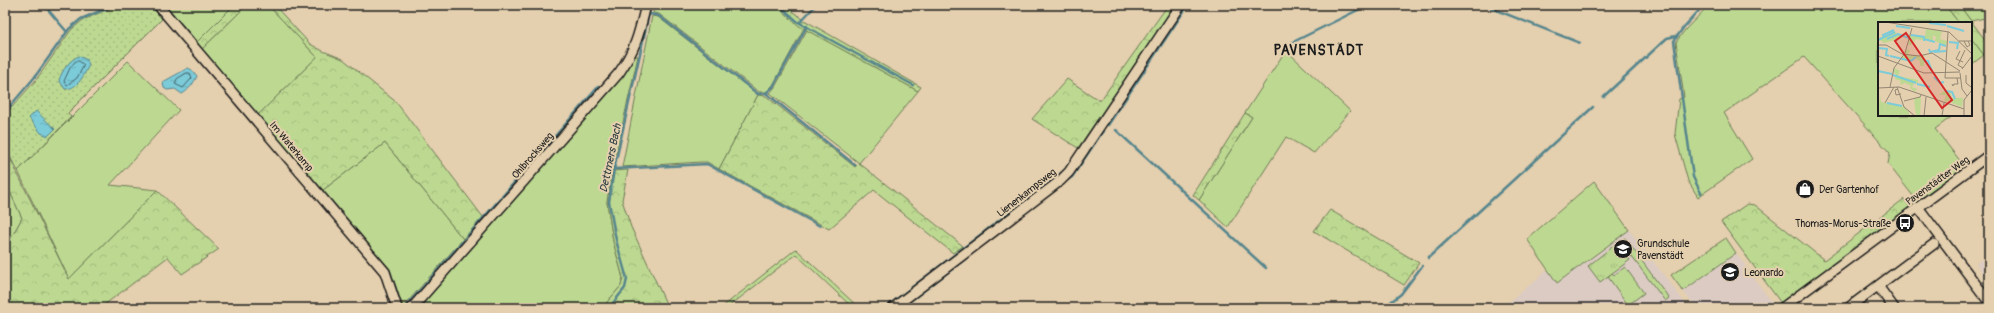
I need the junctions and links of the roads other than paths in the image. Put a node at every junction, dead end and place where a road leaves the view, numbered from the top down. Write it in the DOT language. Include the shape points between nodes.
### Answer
graph roads {
  1 [pos="158,5"];
  2 [pos="646,5"];
  3 [pos="1182,5"];
  4 [pos="1989,155"];
  5 [pos="1918,207"];
  6 [pos="1934,244"];
  7 [pos="1878,286"];
  8 [pos="1989,302"];
  9 [pos="397,308"];
  10 [pos="412,308"];
  11 [pos="893,308"];
  12 [pos="1782,308"];
  13 [pos="1848,308"];
  14 [pos="1894,308"];
  1 -- 9 [label="street, Im Waterkamp" via="385,272"];
  2 -- 10 [label="street, Ohlbrocksweg" via="638,38 631,55 618,73"];
  3 -- 11 [label="street, Lienenkampsweg" via="1069,172"];
  4 -- 5 [label="street, Pavenstädter Weg"];
  5 -- 8 [label="street"];
  5 -- 12 [label="street, Pavenstädter Weg"];
  6 -- 7 [label="street"];
  7 -- 13 [label="street"];
  7 -- 14 [label="street"];
}
